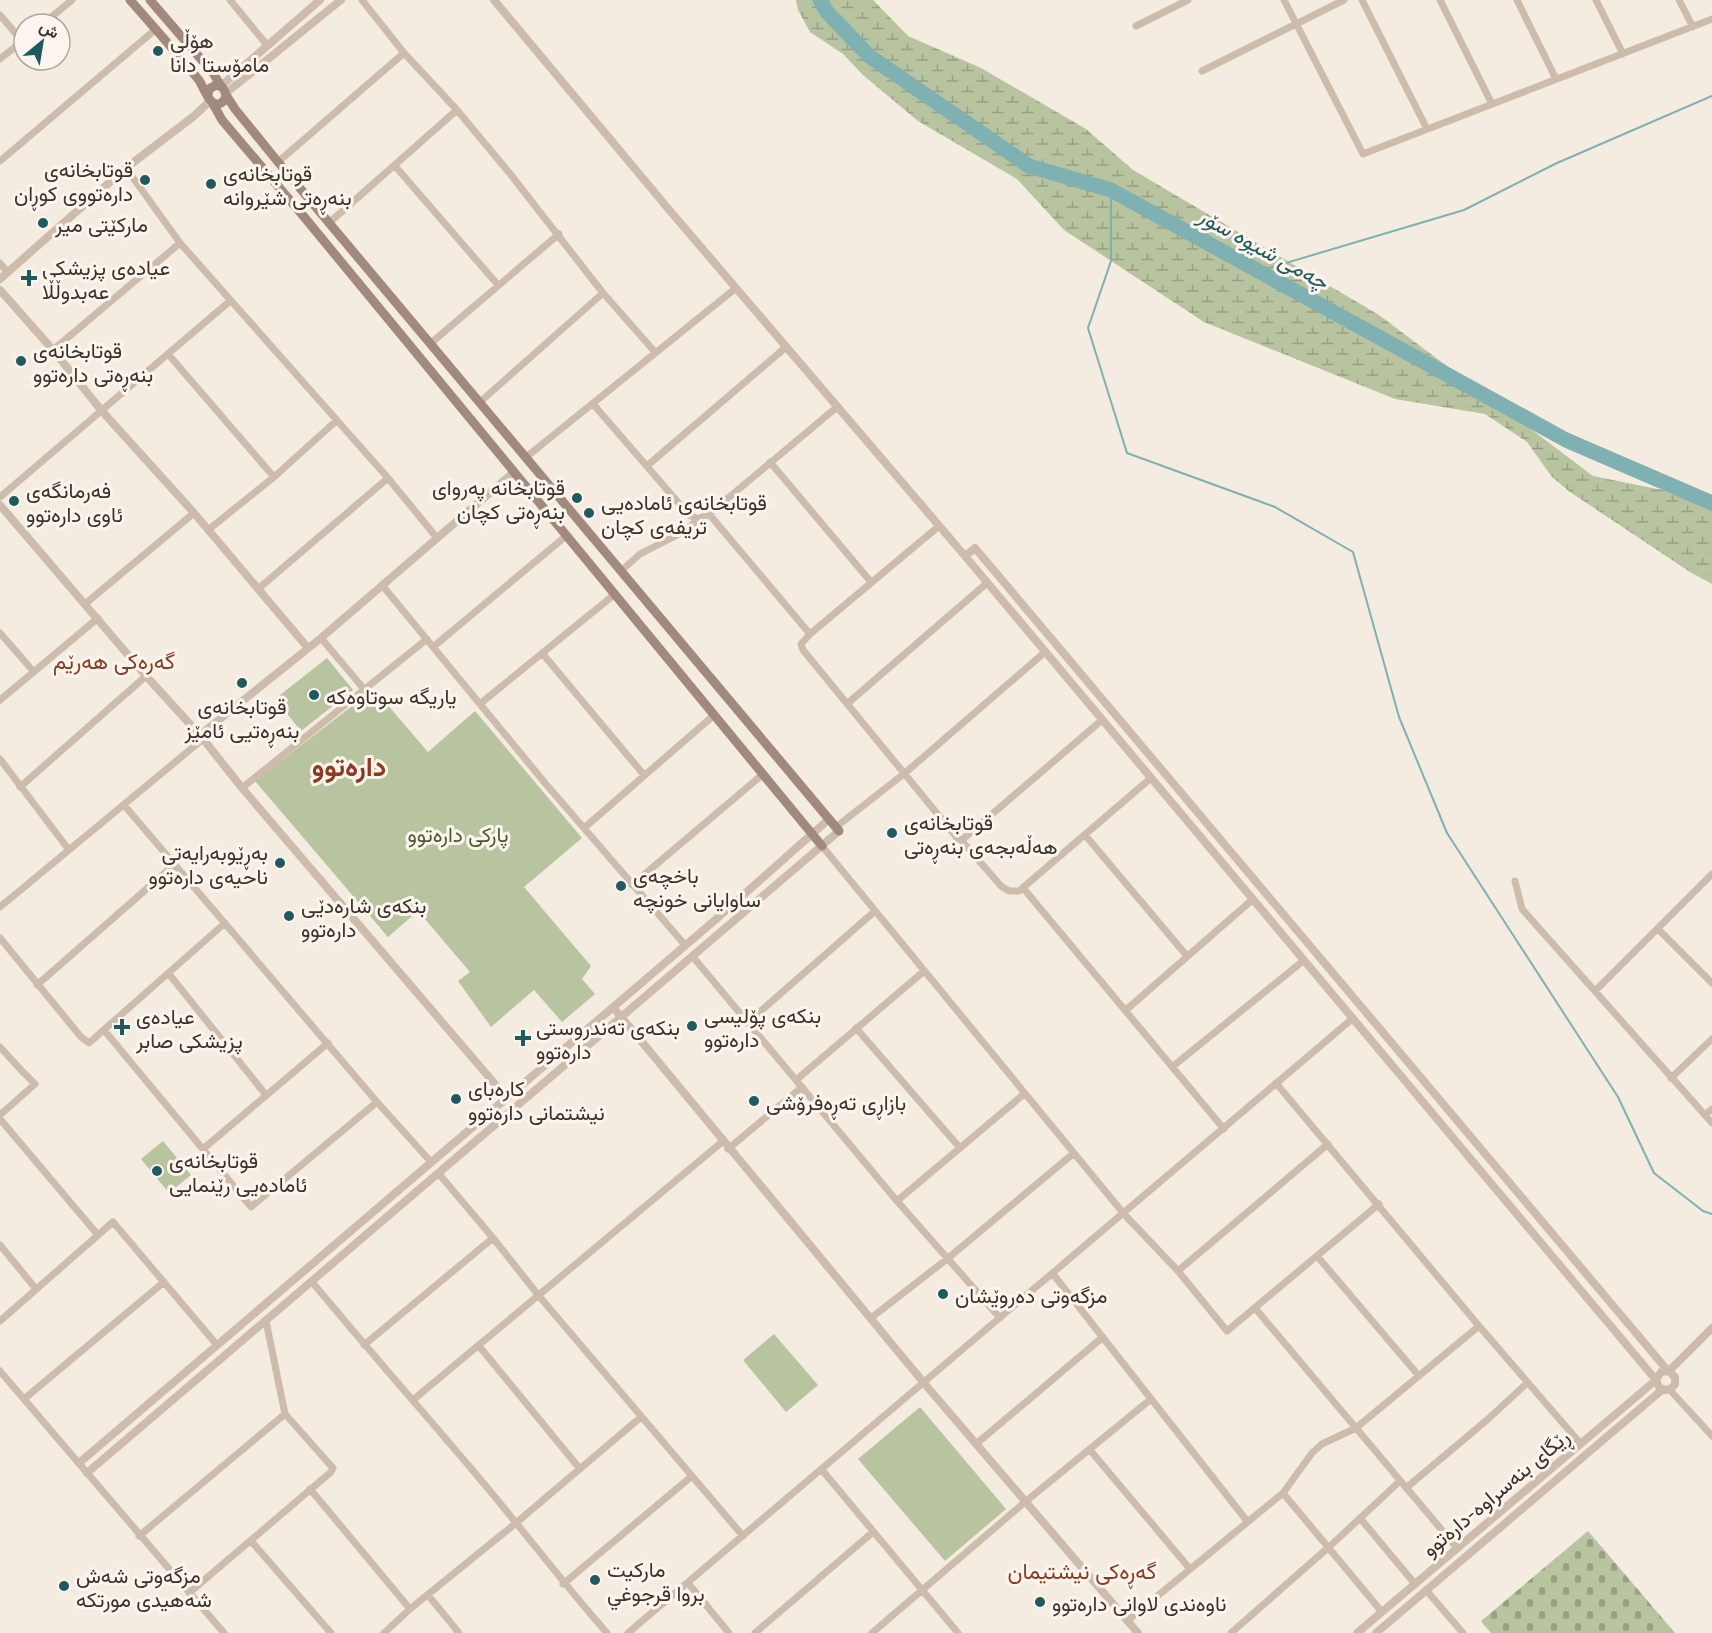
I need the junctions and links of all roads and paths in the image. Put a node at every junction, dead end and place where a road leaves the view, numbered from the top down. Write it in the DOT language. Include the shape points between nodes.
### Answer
graph roads {
  1 [pos="72,0"];
  2 [pos="130,0"];
  3 [pos="150,0"];
  4 [pos="230,0"];
  5 [pos="320,0"];
  6 [pos="341,0"];
  7 [pos="362,0"];
  8 [pos="494,0"];
  9 [pos="1188,0"];
  10 [pos="1284,0"];
  11 [pos="1344,0"];
  12 [pos="1362,0"];
  13 [pos="1440,0"];
  14 [pos="1517,0"];
  15 [pos="1596,0"];
  16 [pos="1679,0"];
  17 [pos="58,12"];
  18 [pos="0,15"];
  19 [pos="1712,19"];
  20 [pos="1296,25"];
  21 [pos="1136,26"];
  22 [pos="1692,27"];
  23 [pos="12,29"];
  24 [pos="156,29"];
  25 [pos="267,45"];
  26 [pos="12,50"];
  27 [pos="404,53"];
  28 [pos="1623,54"];
  29 [pos="0,59"];
  30 [pos="1202,71"];
  31 [pos="1557,79"];
  32 [pos="224,92"];
  33 [pos="210,99"];
  34 [pos="1492,104"];
  35 [pos="457,110"];
  36 [pos="1427,129"];
  37 [pos="0,161"];
  38 [pos="278,162"];
  39 [pos="395,166"];
  40 [pos="126,168"];
  41 [pos="330,222"];
  42 [pos="559,234"];
  43 [pos="180,243"];
  44 [pos="0,263"];
  45 [pos="7,272"];
  46 [pos="0,279"];
  47 [pos="498,285"];
  48 [pos="736,288"];
  49 [pos="0,290"];
  50 [pos="603,293"];
  51 [pos="230,301"];
  52 [pos="431,343"];
  53 [pos="786,347"];
  54 [pos="53,350"];
  55 [pos="655,352"];
  56 [pos="168,354"];
  57 [pos="480,402"];
  58 [pos="593,404"];
  59 [pos="837,406"];
  60 [pos="101,410"];
  61 [pos="336,421"];
  62 [pos="525,458"];
  63 [pos="770,462"];
  64 [pos="648,465"];
  65 [pos="513,472"];
  66 [pos="274,477"];
  67 [pos="388,478"];
  68 [pos="0,497"];
  69 [pos="0,505"];
  70 [pos="194,513"];
  71 [pos="709,514"];
  72 [pos="698,519"];
  73 [pos="939,526"];
  74 [pos="208,530"];
  75 [pos="566,536"];
  76 [pos="437,538"];
  77 [pos="965,556"];
  78 [pos="621,570"];
  79 [pos="630,582"];
  80 [pos="871,582"];
  81 [pos="987,583"];
  82 [pos="382,585"];
  83 [pos="258,589"];
  84 [pos="615,594"];
  85 [pos="85,604"];
  86 [pos="98,618"];
  87 [pos="0,633"];
  88 [pos="810,634"];
  89 [pos="321,638"];
  90 [pos="427,639"];
  91 [pos="433,647"];
  92 [pos="308,648"];
  93 [pos="1045,652"];
  94 [pos="542,653"];
  95 [pos="34,672"];
  96 [pos="146,676"];
  97 [pos="364,689"];
  98 [pos="0,700"];
  99 [pos="848,703"];
  100 [pos="481,704"];
  101 [pos="713,716"];
  102 [pos="1102,720"];
  103 [pos="202,737"];
  104 [pos="0,759"];
  105 [pos="904,773"];
  106 [pos="763,774"];
  107 [pos="644,775"];
  108 [pos="1151,778"];
  109 [pos="20,787"];
  110 [pos="242,788"];
  111 [pos="124,805"];
  112 [pos="835,826"];
  113 [pos="584,828"];
  114 [pos="812,835"];
  115 [pos="1085,835"];
  116 [pos="961,840"];
  117 [pos="822,846"];
  118 [pos="69,850"];
  119 [pos="175,864"];
  120 [pos="1712,874"];
  121 [pos="1515,881"];
  122 [pos="632,885"];
  123 [pos="1024,889"];
  124 [pos="1252,900"];
  125 [pos="0,907"];
  126 [pos="875,911"];
  127 [pos="225,923"];
  128 [pos="1293,924"];
  129 [pos="1658,929"];
  130 [pos="1281,934"];
  131 [pos="0,938"];
  132 [pos="685,945"];
  133 [pos="1187,956"];
  134 [pos="693,957"];
  135 [pos="1303,961"];
  136 [pos="656,970"];
  137 [pos="923,972"];
  138 [pos="170,974"];
  139 [pos="664,980"];
  140 [pos="1712,983"];
  141 [pos="37,985"];
  142 [pos="1595,991"];
  143 [pos="613,1006"];
  144 [pos="1126,1010"];
  145 [pos="621,1017"];
  146 [pos="1352,1019"];
  147 [pos="747,1023"];
  148 [pos="856,1028"];
  149 [pos="104,1030"];
  150 [pos="1712,1039"];
  151 [pos="328,1043"];
  152 [pos="0,1047"];
  153 [pos="1172,1067"];
  154 [pos="1671,1078"];
  155 [pos="796,1080"];
  156 [pos="1276,1083"];
  157 [pos="802,1087"];
  158 [pos="1024,1094"];
  159 [pos="266,1095"];
  160 [pos="507,1097"];
  161 [pos="377,1102"];
  162 [pos="516,1108"];
  163 [pos="1712,1108"];
  164 [pos="1705,1115"];
  165 [pos="0,1117"];
  166 [pos="1712,1123"];
  167 [pos="1224,1129"];
  168 [pos="1328,1144"];
  169 [pos="725,1145"];
  170 [pos="960,1148"];
  171 [pos="203,1149"];
  172 [pos="1074,1154"];
  173 [pos="431,1162"];
  174 [pos="439,1174"];
  175 [pos="897,1201"];
  176 [pos="1379,1204"];
  177 [pos="1124,1214"];
  178 [pos="98,1234"];
  179 [pos="493,1238"];
  180 [pos="0,1245"];
  181 [pos="1317,1256"];
  182 [pos="947,1259"];
  183 [pos="1178,1271"];
  184 [pos="1053,1275"];
  185 [pos="164,1281"];
  186 [pos="312,1282"];
  187 [pos="36,1288"];
  188 [pos="539,1296"];
  189 [pos="1255,1308"];
  190 [pos="871,1318"];
  191 [pos="1000,1318"];
  192 [pos="0,1320"];
  193 [pos="266,1321"];
  194 [pos="1479,1326"];
  195 [pos="1712,1328"];
  196 [pos="1103,1337"];
  197 [pos="218,1345"];
  198 [pos="364,1345"];
  199 [pos="479,1346"];
  200 [pos="0,1371"];
  201 [pos="1669,1371"];
  202 [pos="1419,1376"];
  203 [pos="1656,1380"];
  204 [pos="924,1383"];
  205 [pos="1527,1383"];
  206 [pos="1666,1389"];
  207 [pos="24,1399"];
  208 [pos="1151,1399"];
  209 [pos="413,1400"];
  210 [pos="285,1414"];
  211 [pos="641,1417"];
  212 [pos="1356,1428"];
  213 [pos="1712,1436"];
  214 [pos="1580,1443"];
  215 [pos="976,1444"];
  216 [pos="1090,1450"];
  217 [pos="79,1463"];
  218 [pos="580,1469"];
  219 [pos="822,1470"];
  220 [pos="87,1473"];
  221 [pos="692,1476"];
  222 [pos="1400,1481"];
  223 [pos="1406,1488"];
  224 [pos="310,1489"];
  225 [pos="1283,1493"];
  226 [pos="1025,1502"];
  227 [pos="1360,1518"];
  228 [pos="1247,1521"];
  229 [pos="516,1523"];
  230 [pos="873,1532"];
  231 [pos="139,1536"];
  232 [pos="743,1536"];
  233 [pos="251,1541"];
  234 [pos="1329,1547"];
  235 [pos="1457,1548"];
  236 [pos="1190,1569"];
  237 [pos="688,1582"];
  238 [pos="563,1584"];
  239 [pos="1415,1584"];
  240 [pos="922,1590"];
  241 [pos="1426,1590"];
  242 [pos="189,1593"];
  243 [pos="1404,1593"];
  244 [pos="428,1595"];
  245 [pos="1412,1602"];
  246 [pos="410,1609"];
  247 [pos="1382,1612"];
  248 [pos="1127,1621"];
  249 [pos="224,1633"];
  250 [pos="331,1633"];
  251 [pos="384,1633"];
  252 [pos="459,1633"];
  253 [pos="607,1633"];
  254 [pos="628,1633"];
  255 [pos="729,1633"];
  256 [pos="755,1633"];
  257 [pos="872,1633"];
  258 [pos="958,1633"];
  259 [pos="1138,1633"];
  260 [pos="1231,1633"];
  261 [pos="1357,1633"];
  262 [pos="1376,1633"];
  263 [pos="1463,1633"];
  1 -- 17 [label="street"];
  2 -- 24 [label="main road"];
  3 -- 32 [label="main road" via="213,73"];
  4 -- 25 [label="street"];
  5 -- 25 [label="street"];
  6 -- 32 [label="street"];
  7 -- 27 [label="street"];
  8 -- 48 [label="street"];
  9 -- 21 [label="street"];
  10 -- 20 [label="street"];
  11 -- 20 [label="street"];
  12 -- 36 [label="street"];
  13 -- 34 [label="street"];
  14 -- 31 [label="street"];
  15 -- 28 [label="street"];
  16 -- 22 [label="street"];
  18 -- 23 [label="street"];
  19 -- 22 [label="street"];
  20 -- 30 [label="street"];
  20 -- 36 [label="street" via="1363,154"];
  22 -- 28 [label="street"];
  24 -- 33 [label="main road" via="200,81"];
  24 -- 37 [label="street"];
  25 -- 32 [label="street"];
  26 -- 29 [label="street"];
  27 -- 35 [label="street"];
  27 -- 38 [label="street"];
  28 -- 31 [label="street"];
  31 -- 34 [label="street"];
  32 -- 33 [label="main road" via="221,103"];
  32 -- 33 [label="main road" via="213,86 209,89"];
  32 -- 38 [label="main road"];
  33 -- 40 [label="street"];
  33 -- 65 [label="main road" via="222,120"];
  34 -- 36 [label="street"];
  35 -- 39 [label="street"];
  35 -- 42 [label="street"];
  38 -- 41 [label="main road"];
  39 -- 41 [label="street"];
  39 -- 47 [label="street"];
  40 -- 43 [label="street"];
  40 -- 45 [label="street"];
  41 -- 52 [label="main road"];
  42 -- 47 [label="street"];
  42 -- 50 [label="street"];
  43 -- 51 [label="street"];
  43 -- 54 [label="street"];
  44 -- 45 [label="street"];
  45 -- 46 [label="street"];
  47 -- 52 [label="street"];
  48 -- 53 [label="street"];
  48 -- 55 [label="street"];
  49 -- 54 [label="street"];
  50 -- 55 [label="street"];
  50 -- 57 [label="street"];
  51 -- 56 [label="street"];
  51 -- 61 [label="street"];
  52 -- 57 [label="main road"];
  53 -- 59 [label="street"];
  53 -- 64 [label="street"];
  54 -- 60 [label="street"];
  55 -- 58 [label="street"];
  56 -- 60 [label="street"];
  56 -- 66 [label="street"];
  57 -- 62 [label="main road"];
  58 -- 62 [label="street"];
  58 -- 64 [label="street"];
  59 -- 63 [label="street"];
  59 -- 73 [label="street"];
  60 -- 68 [label="street"];
  60 -- 70 [label="street"];
  61 -- 66 [label="street"];
  61 -- 67 [label="street"];
  62 -- 78 [label="main road"];
  63 -- 71 [label="street"];
  63 -- 80 [label="street"];
  64 -- 72 [label="street" via="688,515"];
  65 -- 75 [label="main road"];
  65 -- 76 [label="street"];
  66 -- 74 [label="street"];
  67 -- 76 [label="street"];
  67 -- 83 [label="street"];
  69 -- 85 [label="street"];
  70 -- 74 [label="street"];
  70 -- 85 [label="street"];
  71 -- 72 [label="street"];
  71 -- 88 [label="street"];
  72 -- 78 [label="street" via="687,530 640,554"];
  73 -- 77 [label="street"];
  73 -- 80 [label="street"];
  74 -- 83 [label="street"];
  75 -- 84 [label="main road"];
  75 -- 91 [label="street"];
  76 -- 82 [label="street"];
  77 -- 81 [label="street"];
  77 -- 128 [label="street" via="975,548"];
  78 -- 79 [label="main road"];
  79 -- 84 [label="main road"];
  79 -- 112 [label="main road"];
  80 -- 88 [label="street"];
  81 -- 93 [label="street"];
  81 -- 99 [label="street"];
  82 -- 89 [label="street"];
  82 -- 90 [label="street"];
  83 -- 92 [label="street"];
  84 -- 94 [label="street"];
  84 -- 101 [label="main road"];
  85 -- 86 [label="street"];
  86 -- 95 [label="street"];
  86 -- 96 [label="street"];
  87 -- 95 [label="street"];
  88 -- 99 [label="street" via="801,644 803,650"];
  89 -- 92 [label="street"];
  89 -- 97 [label="street"];
  90 -- 91 [label="street"];
  90 -- 97 [label="street"];
  91 -- 100 [label="street"];
  92 -- 103 [label="street"];
  93 -- 102 [label="street"];
  93 -- 105 [label="street"];
  94 -- 100 [label="street"];
  94 -- 107 [label="street"];
  95 -- 98 [label="street"];
  96 -- 103 [label="street"];
  96 -- 109 [label="street"];
  97 -- 110 [label="street"];
  99 -- 105 [label="street"];
  100 -- 113 [label="street"];
  101 -- 106 [label="main road"];
  101 -- 107 [label="street"];
  102 -- 108 [label="street"];
  102 -- 116 [label="street"];
  103 -- 110 [label="street"];
  103 -- 111 [label="street"];
  104 -- 109 [label="street"];
  105 -- 112 [label="street"];
  105 -- 116 [label="street"];
  106 -- 114 [label="main road"];
  106 -- 122 [label="street"];
  107 -- 113 [label="street"];
  108 -- 115 [label="street"];
  108 -- 124 [label="street"];
  109 -- 118 [label="street"];
  110 -- 160 [label="street"];
  111 -- 118 [label="street"];
  111 -- 119 [label="street"];
  112 -- 114 [label="street"];
  112 -- 117 [label="street"];
  113 -- 122 [label="street"];
  114 -- 117 [label="main road"];
  114 -- 132 [label="street"];
  115 -- 123 [label="street"];
  115 -- 133 [label="street"];
  116 -- 123 [label="street" via="1005,889"];
  117 -- 126 [label="street"];
  117 -- 134 [label="street"];
  118 -- 125 [label="street"];
  119 -- 127 [label="street"];
  119 -- 141 [label="street"];
  120 -- 129 [label="street"];
  121 -- 142 [label="street" via="1522,909"];
  122 -- 132 [label="street"];
  123 -- 144 [label="street"];
  124 -- 130 [label="street"];
  124 -- 133 [label="street"];
  126 -- 137 [label="street"];
  126 -- 147 [label="street"];
  127 -- 138 [label="street"];
  127 -- 151 [label="street"];
  128 -- 130 [label="street"];
  128 -- 201 [label="street"];
  129 -- 140 [label="street"];
  129 -- 142 [label="street"];
  130 -- 135 [label="street"];
  131 -- 141 [label="street"];
  132 -- 136 [label="street"];
  133 -- 144 [label="street"];
  134 -- 139 [label="street"];
  134 -- 147 [label="street"];
  135 -- 146 [label="street"];
  135 -- 153 [label="street"];
  136 -- 139 [label="street"];
  136 -- 143 [label="street"];
  137 -- 148 [label="street"];
  137 -- 158 [label="street"];
  138 -- 149 [label="street"];
  138 -- 159 [label="street"];
  139 -- 145 [label="street"];
  141 -- 149 [label="street" via="81,1038 89,1043"];
  142 -- 154 [label="street"];
  143 -- 145 [label="street"];
  143 -- 160 [label="street"];
  144 -- 153 [label="street"];
  145 -- 162 [label="street"];
  145 -- 169 [label="street"];
  146 -- 156 [label="street"];
  146 -- 203 [label="street"];
  147 -- 155 [label="street"];
  148 -- 155 [label="street"];
  148 -- 170 [label="street"];
  149 -- 171 [label="street"];
  150 -- 154 [label="street"];
  151 -- 159 [label="street"];
  151 -- 161 [label="street"];
  152 -- 165 [label="street" via="35,1084"];
  153 -- 167 [label="street"];
  154 -- 164 [label="street"];
  155 -- 157 [label="street"];
  156 -- 167 [label="street"];
  156 -- 168 [label="street"];
  157 -- 169 [label="street"];
  157 -- 175 [label="street"];
  158 -- 170 [label="street"];
  158 -- 172 [label="street"];
  159 -- 171 [label="street"];
  160 -- 162 [label="street" via="505,1106 509,1110"];
  160 -- 173 [label="street"];
  161 -- 171 [label="street" via="251,1207"];
  161 -- 173 [label="street"];
  162 -- 174 [label="street"];
  163 -- 164 [label="street"];
  164 -- 166 [label="street"];
  165 -- 178 [label="street"];
  167 -- 177 [label="street"];
  168 -- 176 [label="street"];
  168 -- 183 [label="street"];
  169 -- 188 [label="street"];
  169 -- 190 [label="street"];
  170 -- 175 [label="street"];
  172 -- 177 [label="street"];
  172 -- 182 [label="street"];
  173 -- 197 [label="street"];
  174 -- 179 [label="street"];
  174 -- 186 [label="street"];
  175 -- 182 [label="street"];
  176 -- 181 [label="street"];
  176 -- 194 [label="street"];
  177 -- 183 [label="street"];
  177 -- 184 [label="street"];
  178 -- 185 [label="street" via="113,1222"];
  178 -- 187 [label="street"];
  179 -- 188 [label="street"];
  179 -- 198 [label="street"];
  180 -- 187 [label="street"];
  181 -- 189 [label="street"];
  181 -- 202 [label="street"];
  182 -- 190 [label="street"];
  182 -- 191 [label="street"];
  183 -- 189 [label="street" via="1227,1331"];
  184 -- 191 [label="street"];
  184 -- 196 [label="street"];
  185 -- 197 [label="street"];
  185 -- 207 [label="street"];
  186 -- 193 [label="street"];
  186 -- 198 [label="street"];
  187 -- 192 [label="street"];
  188 -- 199 [label="street"];
  188 -- 211 [label="street"];
  189 -- 212 [label="street"];
  190 -- 204 [label="street"];
  191 -- 204 [label="street"];
  193 -- 210 [label="street"];
  193 -- 220 [label="street"];
  194 -- 202 [label="street"];
  194 -- 205 [label="street"];
  195 -- 201 [label="street"];
  196 -- 208 [label="street"];
  196 -- 215 [label="street"];
  197 -- 217 [label="street"];
  198 -- 209 [label="street"];
  199 -- 209 [label="street"];
  199 -- 218 [label="street"];
  200 -- 207 [label="street"];
  201 -- 203 [label="street" via="1661,1372"];
  201 -- 206 [label="street" via="1676,1380 1674,1386"];
  202 -- 212 [label="street"];
  203 -- 206 [label="street" via="1659,1387"];
  203 -- 214 [label="street, ڕێگای بنەسراوە-دارەتوو"];
  204 -- 215 [label="street"];
  204 -- 219 [label="street"];
  205 -- 214 [label="street"];
  205 -- 223 [label="street"];
  206 -- 213 [label="street"];
  206 -- 241 [label="street, ڕێگای بنەسراوە-دارەتوو"];
  207 -- 217 [label="street"];
  208 -- 216 [label="street"];
  208 -- 228 [label="street"];
  209 -- 229 [label="street"];
  210 -- 224 [label="street" via="333,1468"];
  210 -- 231 [label="street"];
  211 -- 218 [label="street"];
  211 -- 221 [label="street"];
  212 -- 222 [label="street"];
  212 -- 225 [label="street" via="1322,1444"];
  214 -- 235 [label="street, ڕێگای بنەسراوە-دارەتوو"];
  215 -- 226 [label="street"];
  216 -- 226 [label="street"];
  216 -- 236 [label="street"];
  217 -- 220 [label="street"];
  218 -- 229 [label="street"];
  219 -- 230 [label="street"];
  219 -- 232 [label="street"];
  220 -- 231 [label="street"];
  221 -- 232 [label="street"];
  221 -- 238 [label="street"];
  222 -- 223 [label="street"];
  222 -- 227 [label="street"];
  223 -- 235 [label="street"];
  224 -- 233 [label="street"];
  224 -- 246 [label="street"];
  225 -- 228 [label="street"];
  225 -- 234 [label="street"];
  226 -- 240 [label="street"];
  226 -- 248 [label="street"];
  227 -- 234 [label="street"];
  227 -- 239 [label="street"];
  228 -- 236 [label="street"];
  229 -- 238 [label="street"];
  229 -- 244 [label="street"];
  230 -- 240 [label="street"];
  230 -- 256 [label="street"];
  231 -- 242 [label="street"];
  232 -- 237 [label="street"];
  233 -- 242 [label="street"];
  233 -- 250 [label="street"];
  234 -- 247 [label="street"];
  234 -- 260 [label="street"];
  235 -- 239 [label="street, ڕێگای بنەسراوە-دارەتوو"];
  236 -- 248 [label="street"];
  237 -- 254 [label="street"];
  237 -- 255 [label="street"];
  238 -- 253 [label="street"];
  239 -- 243 [label="street, ڕێگای بنەسراوە-دارەتوو"];
  240 -- 257 [label="street"];
  240 -- 258 [label="street"];
  241 -- 245 [label="street, ڕێگای بنەسراوە-دارەتوو"];
  241 -- 263 [label="street"];
  242 -- 249 [label="street"];
  243 -- 245 [label="street"];
  243 -- 247 [label="street, ڕێگای بنەسراوە-دارەتوو"];
  244 -- 246 [label="street"];
  244 -- 252 [label="street"];
  245 -- 262 [label="street, ڕێگای بنەسراوە-دارەتوو"];
  246 -- 251 [label="street"];
  247 -- 261 [label="street, ڕێگای بنەسراوە-دارەتوو"];
  248 -- 259 [label="street"];
}
